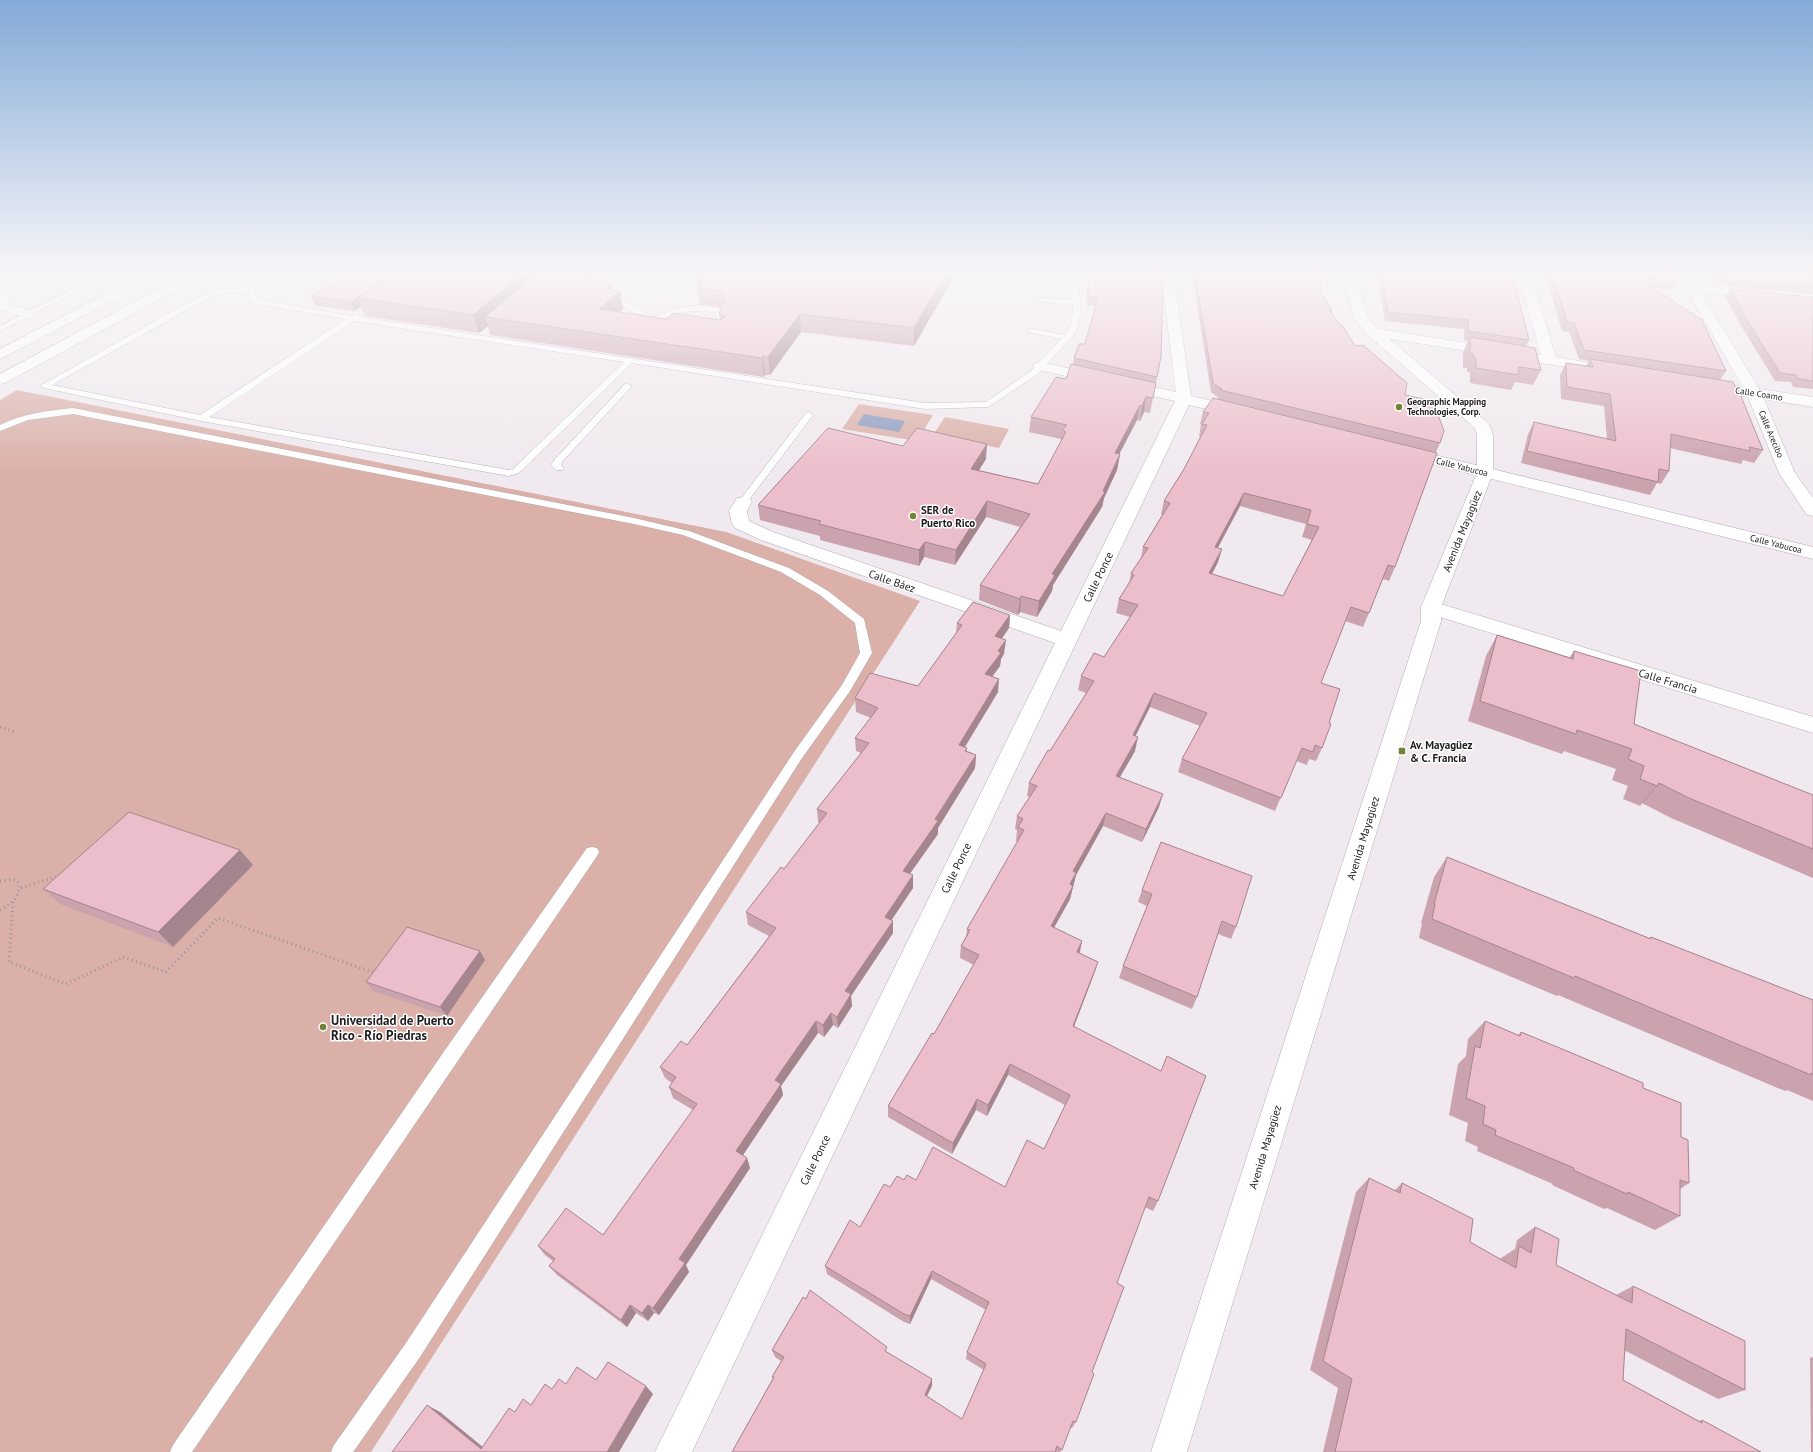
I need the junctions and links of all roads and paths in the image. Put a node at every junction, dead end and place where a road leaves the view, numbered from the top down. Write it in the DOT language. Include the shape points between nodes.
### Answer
graph roads {
  1 [pos="27,341"];
  2 [pos="73,341"];
  3 [pos="125,341"];
  4 [pos="318,341"];
  5 [pos="517,341"];
  6 [pos="1063,341"];
  7 [pos="1177,341"];
  8 [pos="1383,341"];
  9 [pos="1428,341"];
  10 [pos="1544,341"];
  11 [pos="1723,341"];
  12 [pos="0,355"];
  13 [pos="630,360"];
  14 [pos="1550,360"];
  15 [pos="1040,366"];
  16 [pos="1629,373"];
  17 [pos="0,380"];
  18 [pos="1691,383"];
  19 [pos="628,386"];
  20 [pos="1754,393"];
  21 [pos="1184,398"];
  22 [pos="1813,402"];
  23 [pos="809,415"];
  24 [pos="1254,415"];
  25 [pos="202,418"];
  26 [pos="0,428"];
  27 [pos="1392,450"];
  28 [pos="559,468"];
  29 [pos="1485,473"];
  30 [pos="743,502"];
  31 [pos="1813,511"];
  32 [pos="1813,553"];
  33 [pos="1431,608"];
  34 [pos="1067,640"];
  35 [pos="1813,725"];
  36 [pos="0,727"];
  37 [pos="15,732"];
  38 [pos="592,852"];
  39 [pos="64,874"];
  40 [pos="0,881"];
  41 [pos="20,888"];
  42 [pos="13,902"];
  43 [pos="0,910"];
  44 [pos="377,974"];
  45 [pos="180,1452"];
  46 [pos="341,1452"];
  47 [pos="673,1452"];
  48 [pos="1169,1452"];
  1 -- 12 [label="main road"];
  2 -- 17 [label="main road"];
  3 -- 25 [label="lane" via="44,386"];
  4 -- 25 [label="lane"];
  5 -- 13 [label="lane"];
  6 -- 15 [label="lane"];
  7 -- 21 [label="main road"];
  8 -- 29 [label="main road, Avenida Mayagüez" via="1483,427"];
  9 -- 14 [label="main road"];
  10 -- 14 [label="main road"];
  11 -- 20 [label="main road, Calle Arecibo"];
  13 -- 15 [label="lane" via="925,406 988,404"];
  13 -- 25 [label="lane" via="516,471 509,473"];
  14 -- 16 [label="main road"];
  15 -- 21 [label="main road"];
  18 -- 20 [label="main road, Calle Coamo"];
  19 -- 28 [label="lane" via="558,461 556,465"];
  20 -- 22 [label="main road, Calle Coamo"];
  20 -- 31 [label="main road, Calle Arecibo" via="1787,473"];
  21 -- 24 [label="main road"];
  21 -- 34 [label="main road, Calle Ponce"];
  23 -- 30 [label="lane"];
  26 -- 46 [label="lane" via="24,418 74,411 686,533 785,570 824,593 860,622 866,652 846,688 798,755 413,1350"];
  27 -- 29 [label="main road, Calle Yabucoa"];
  29 -- 32 [label="main road, Calle Yabucoa"];
  29 -- 33 [label="main road, Avenida Mayagüez"];
  30 -- 34 [label="main road, Calle Báez" via="738,511 741,524 766,536"];
  33 -- 35 [label="main road, Calle Francia"];
  33 -- 48 [label="main road, Avenida Mayagüez" via="1431,621"];
  34 -- 47 [label="main road, Calle Ponce"];
  36 -- 37 [label="path"];
  38 -- 45 [label="lane"];
  39 -- 41 [label="path"];
  40 -- 41 [label="path" via="14,880 19,883"];
  41 -- 42 [label="path" via="19,895"];
  42 -- 43 [label="path"];
  42 -- 44 [label="path" via="9,962 66,984 123,957 166,972 218,918"];
}
